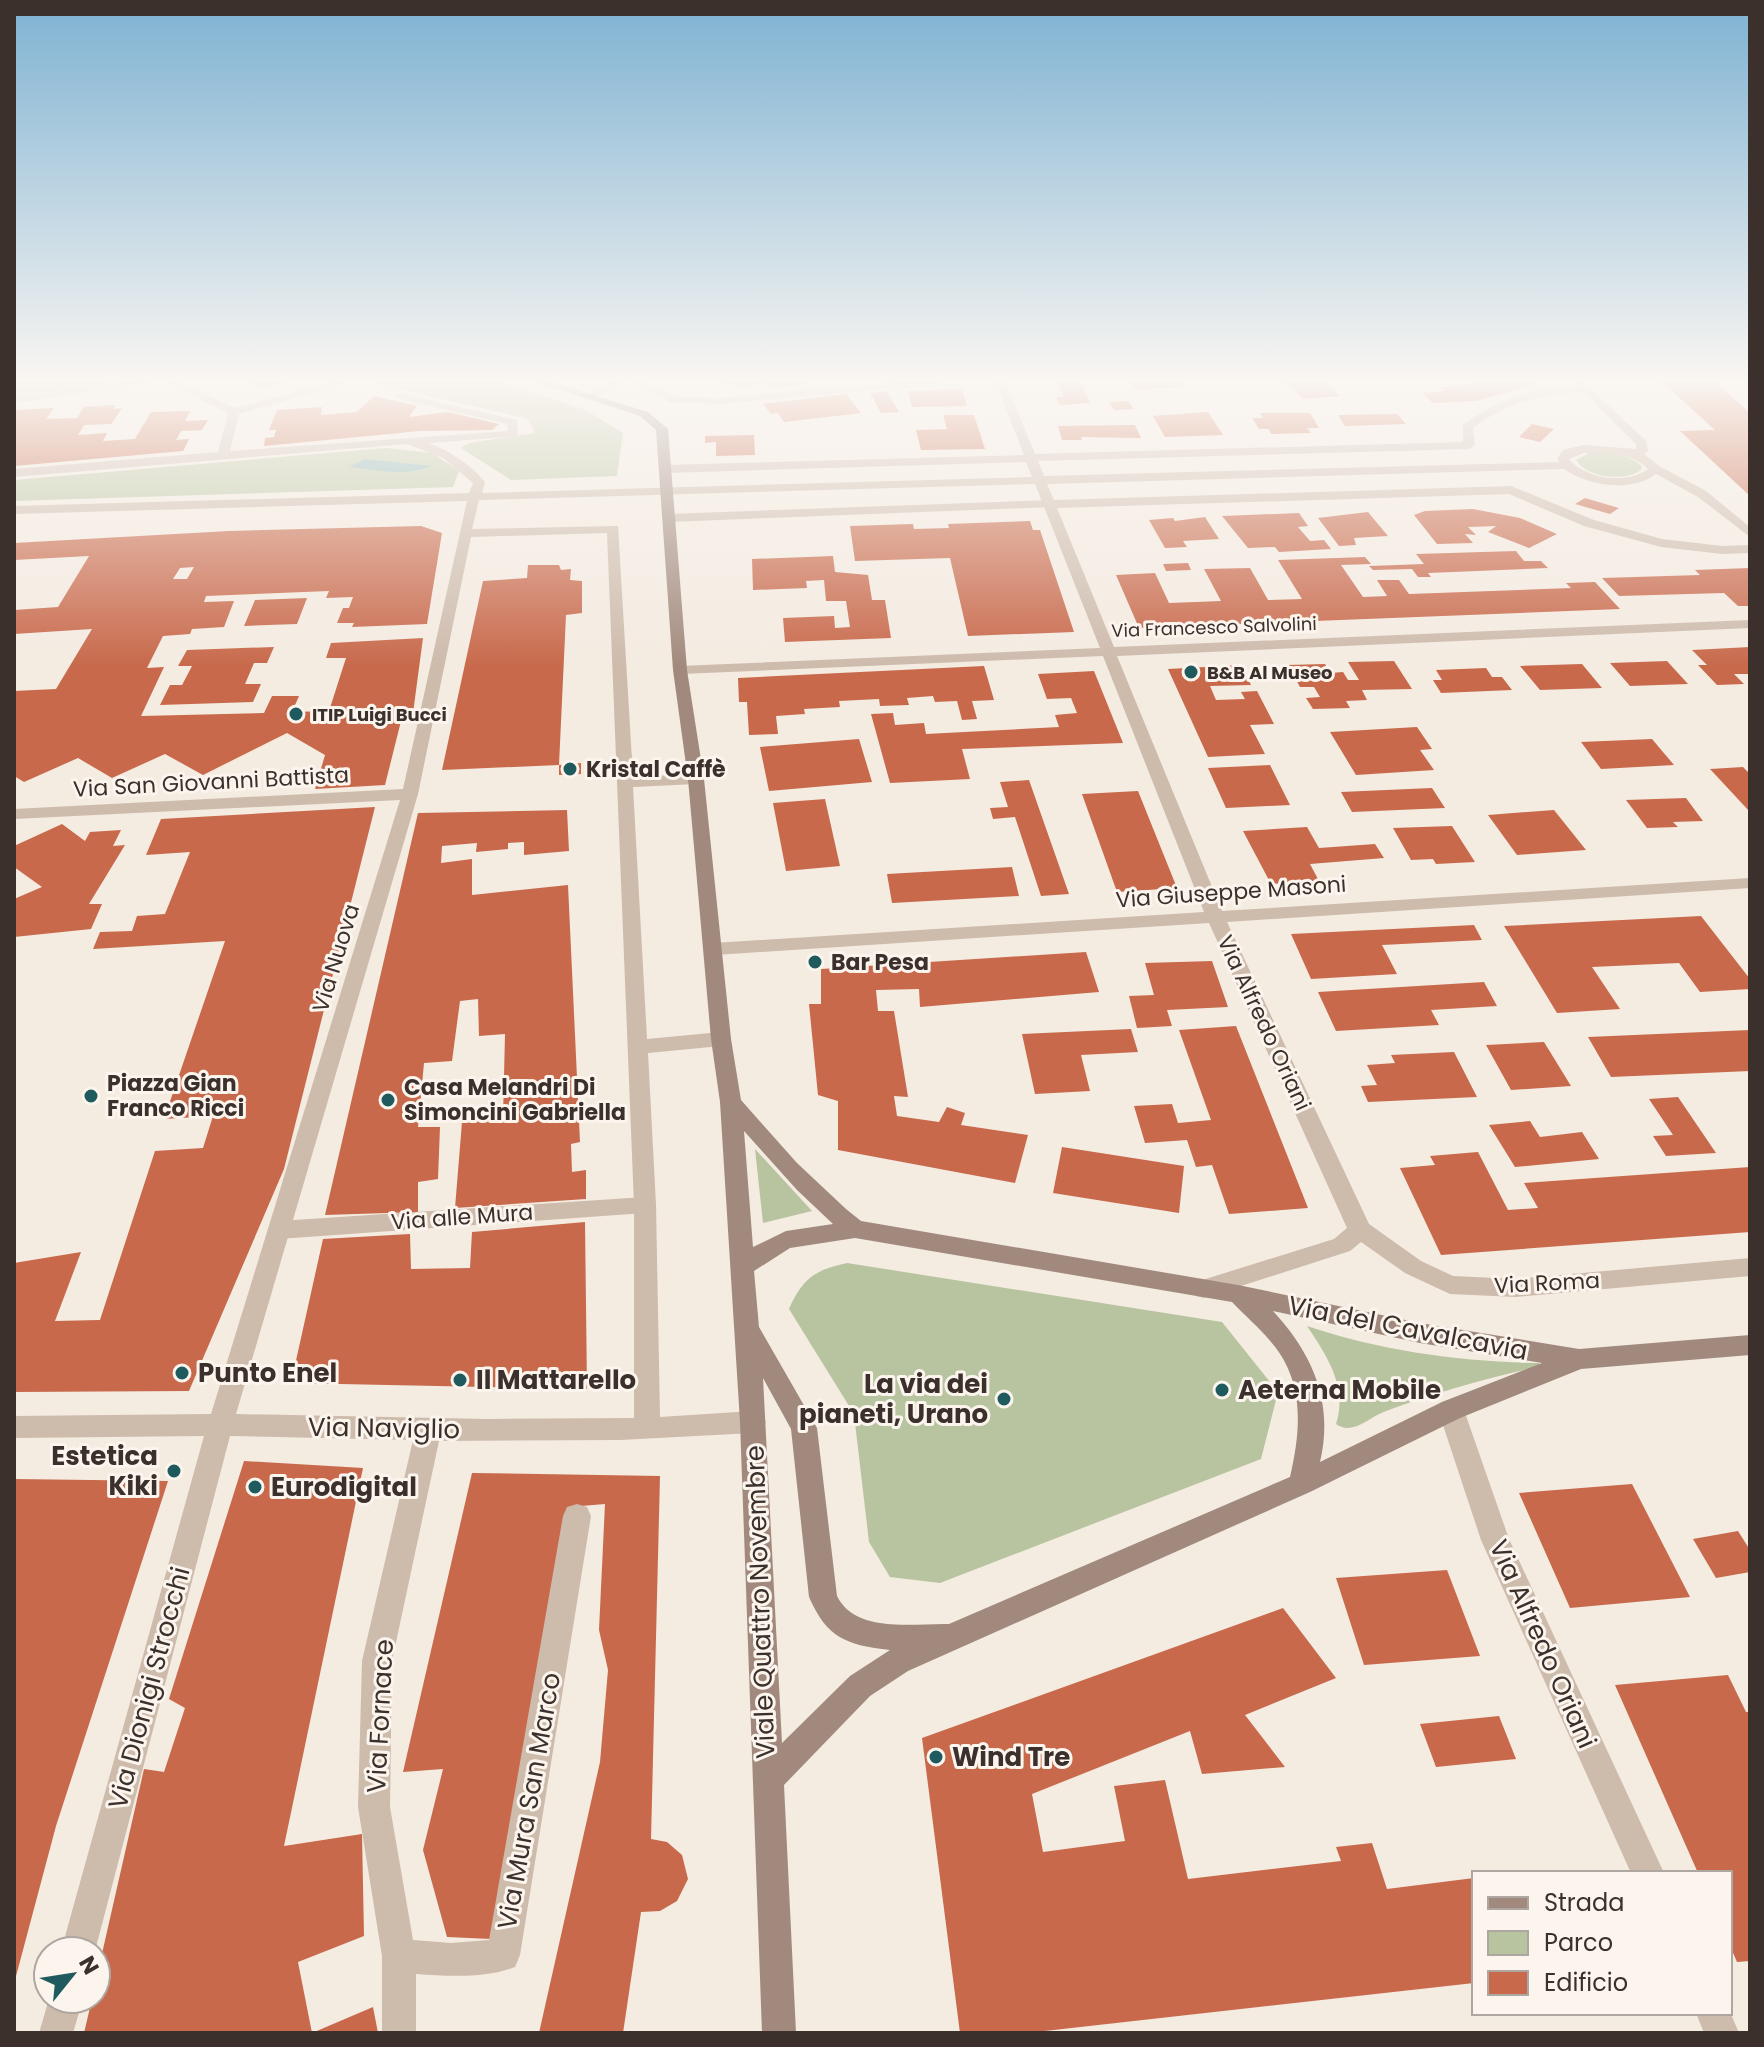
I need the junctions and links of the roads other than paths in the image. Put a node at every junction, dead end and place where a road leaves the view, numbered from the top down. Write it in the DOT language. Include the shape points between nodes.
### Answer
graph roads {
  1 [pos="474,477"];
  2 [pos="667,477"];
  3 [pos="1132,477"];
  4 [pos="1590,477"];
  5 [pos="1646,477"];
  6 [pos="1669,477"];
  7 [pos="1039,479"];
  8 [pos="669,492"];
  9 [pos="474,498"];
  10 [pos="1049,504"];
  11 [pos="14,510"];
  12 [pos="668,518"];
  13 [pos="466,533"];
  14 [pos="1750,533"];
  15 [pos="1750,549"];
  16 [pos="1750,624"];
  17 [pos="1109,652"];
  18 [pos="680,670"];
  19 [pos="696,779"];
  20 [pos="625,782"];
  21 [pos="410,794"];
  22 [pos="14,814"];
  23 [pos="1750,883"];
  24 [pos="1215,917"];
  25 [pos="714,949"];
  26 [pos="721,1039"];
  27 [pos="637,1047"];
  28 [pos="731,1102"];
  29 [pos="645,1205"];
  30 [pos="855,1229"];
  31 [pos="279,1230"];
  32 [pos="1360,1230"];
  33 [pos="1750,1267"];
  34 [pos="741,1269"];
  35 [pos="1204,1289"];
  36 [pos="1238,1294"];
  37 [pos="745,1325"];
  38 [pos="1750,1345"];
  39 [pos="1579,1359"];
  40 [pos="1451,1410"];
  41 [pos="753,1422"];
  42 [pos="220,1425"];
  43 [pos="14,1427"];
  44 [pos="647,1428"];
  45 [pos="428,1431"];
  46 [pos="1301,1484"];
  47 [pos="577,1516"];
  48 [pos="956,1638"];
  49 [pos="766,1781"];
  50 [pos="1647,1871"];
  51 [pos="82,1935"];
  52 [pos="399,1956"];
  53 [pos="399,2033"];
  54 [pos="779,2033"];
  1 -- 9 [label="street" via="479,482"];
  2 -- 8 [label="main road"];
  3 -- 7 [label="street"];
  4 -- 5 [label="street" via="1625,481"];
  6 -- 14 [label="street" via="1702,494"];
  7 -- 8 [label="street"];
  7 -- 10 [label="street, Via Alfredo Oriani"];
  8 -- 9 [label="street"];
  8 -- 12 [label="main road"];
  9 -- 11 [label="street"];
  9 -- 13 [label="street, Via Nuova"];
  10 -- 12 [label="street"];
  10 -- 15 [label="street" via="1511,490 1589,523 1661,543"];
  10 -- 17 [label="street, Via Alfredo Oriani"];
  12 -- 18 [label="main road"];
  13 -- 20 [label="street" via="613,529"];
  13 -- 21 [label="street, Via Nuova"];
  16 -- 17 [label="street, Via Francesco Salvolini"];
  17 -- 18 [label="street, Via Francesco Salvolini"];
  17 -- 24 [label="street, Via Alfredo Oriani"];
  18 -- 19 [label="main road"];
  19 -- 20 [label="street"];
  19 -- 25 [label="main road"];
  20 -- 27 [label="street"];
  21 -- 22 [label="street, Via San Giovanni Battista"];
  21 -- 31 [label="street, Via Nuova"];
  23 -- 24 [label="street, Via Giuseppe Masoni"];
  24 -- 25 [label="street, Via Giuseppe Masoni"];
  24 -- 32 [label="street, Via Alfredo Oriani"];
  25 -- 26 [label="main road"];
  26 -- 27 [label="street"];
  26 -- 28 [label="main road"];
  27 -- 29 [label="street"];
  28 -- 30 [label="main road" via="790,1172"];
  28 -- 34 [label="main road"];
  29 -- 31 [label="street, Via alle Mura"];
  29 -- 44 [label="street"];
  30 -- 34 [label="main road" via="786,1240"];
  30 -- 35 [label="main road, Via del Cavalcavia"];
  31 -- 42 [label="street, Via Nuova"];
  32 -- 33 [label="street, Via Roma" via="1450,1285 1516,1288"];
  32 -- 35 [label="street" via="1342,1245"];
  34 -- 37 [label="main road, Viale Quattro Novembre"];
  35 -- 36 [label="main road, Via del Cavalcavia"];
  36 -- 39 [label="main road, Via del Cavalcavia" via="1378,1325"];
  36 -- 46 [label="main road" via="1284,1338 1307,1384 1314,1429"];
  37 -- 41 [label="main road, Viale Quattro Novembre"];
  37 -- 48 [label="main road" via="804,1428 823,1597 833,1617 852,1630"];
  38 -- 39 [label="main road, Via del Cavalcavia"];
  39 -- 40 [label="main road, Via del Cavalcavia"];
  40 -- 46 [label="main road, Via del Cavalcavia"];
  40 -- 50 [label="street, Via Alfredo Oriani" via="1495,1540"];
  41 -- 44 [label="street, Via Naviglio"];
  41 -- 49 [label="main road, Viale Quattro Novembre"];
  42 -- 43 [label="street, Via Naviglio"];
  42 -- 45 [label="street, Via Naviglio"];
  42 -- 51 [label="street, Via Dionigi Strocchi"];
  44 -- 45 [label="street, Via Naviglio"];
  45 -- 52 [label="street, Via Fornace" via="377,1661 374,1807"];
  46 -- 48 [label="main road, Viale Quattro Novembre"];
  47 -- 52 [label="street, Via Mura San Marco" via="503,1955 451,1960"];
  48 -- 49 [label="main road, Viale Quattro Novembre" via="898,1661 860,1686"];
  49 -- 54 [label="main road" via="773,1837"];
  52 -- 53 [label="street"];
}
